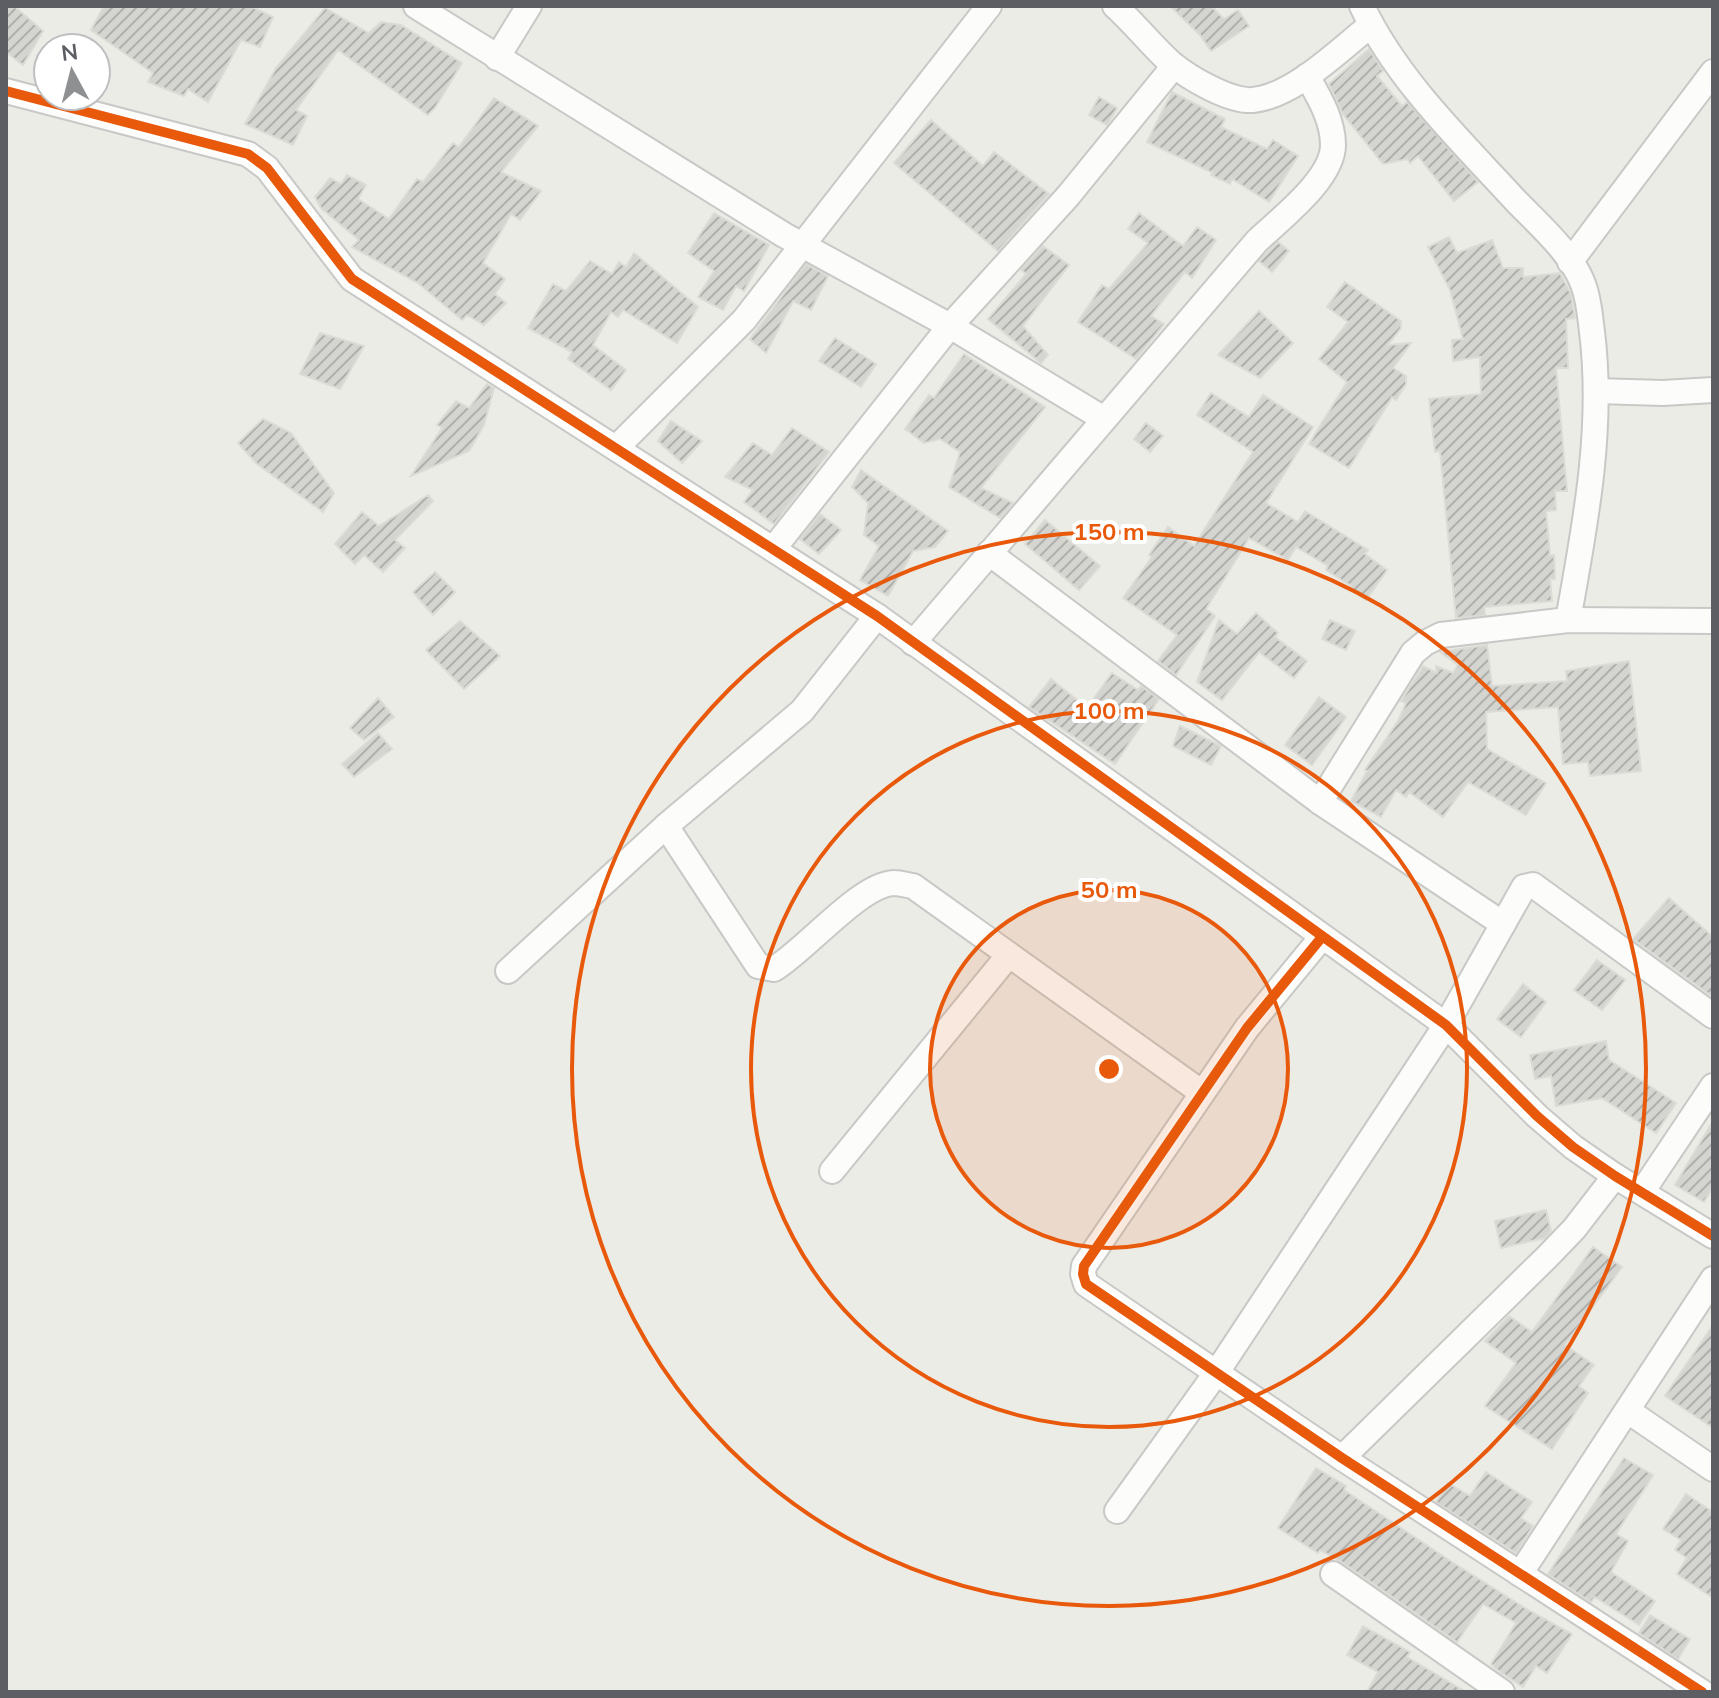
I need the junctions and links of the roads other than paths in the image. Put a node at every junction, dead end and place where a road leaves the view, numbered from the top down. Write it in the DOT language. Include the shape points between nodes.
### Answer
graph roads {
  1 [pos="416,6"];
  2 [pos="529,6"];
  3 [pos="989,6"];
  4 [pos="1115,6"];
  5 [pos="1366,15"];
  6 [pos="497,58"];
  7 [pos="1174,66"];
  8 [pos="1713,72"];
  9 [pos="1307,76"];
  10 [pos="6,91"];
  11 [pos="803,245"];
  12 [pos="1570,262"];
  13 [pos="950,326"];
  14 [pos="1713,390"];
  15 [pos="1596,391"];
  16 [pos="1104,419"];
  17 [pos="616,448"];
  18 [pos="774,548"];
  19 [pos="989,553"];
  20 [pos="877,616"];
  21 [pos="1568,620"];
  22 [pos="1713,621"];
  23 [pos="913,643"];
  24 [pos="1320,802"];
  25 [pos="666,826"];
  26 [pos="1503,924"];
  27 [pos="1322,937"];
  28 [pos="1008,956"];
  29 [pos="508,971"];
  30 [pos="1713,1016"];
  31 [pos="1446,1025"];
  32 [pos="1713,1086"];
  33 [pos="1201,1092"];
  34 [pos="832,1171"];
  35 [pos="1615,1176"];
  36 [pos="1642,1192"];
  37 [pos="1713,1236"];
  38 [pos="1713,1279"];
  39 [pos="1217,1372"];
  40 [pos="1628,1411"];
  41 [pos="1342,1458"];
  42 [pos="1713,1469"];
  43 [pos="1117,1511"];
  44 [pos="1333,1574"];
  45 [pos="1520,1574"];
  46 [pos="1502,1692"];
  47 [pos="1702,1692"];
  1 -- 6 [label="street"];
  2 -- 6 [label="street"];
  3 -- 11 [label="street"];
  4 -- 7 [label="street"];
  5 -- 9 [label="street"];
  5 -- 12 [label="street" via="1379,40 1460,142"];
  6 -- 11 [label="street"];
  7 -- 9 [label="street" via="1210,89 1252,100 1285,90"];
  7 -- 13 [label="street" via="1068,196"];
  8 -- 12 [label="street"];
  9 -- 16 [label="street" via="1332,129 1329,164"];
  10 -- 17 [label="street" via="248,154 267,168 352,279"];
  11 -- 13 [label="street"];
  11 -- 17 [label="street" via="744,320"];
  12 -- 15 [label="street" via="1589,309"];
  13 -- 16 [label="street"];
  13 -- 18 [label="street"];
  14 -- 15 [label="street"];
  15 -- 21 [label="street" via="1584,532"];
  16 -- 19 [label="street"];
  17 -- 18 [label="street"];
  18 -- 20 [label="street"];
  19 -- 23 [label="street"];
  19 -- 24 [label="street"];
  20 -- 23 [label="street"];
  20 -- 25 [label="street" via="802,711"];
  21 -- 22 [label="street"];
  21 -- 24 [label="street" via="1441,635 1425,643 1413,653"];
  23 -- 27 [label="street"];
  24 -- 26 [label="street"];
  25 -- 28 [label="street" via="758,966 774,969 791,959 855,902 892,883 913,886"];
  25 -- 29 [label="street"];
  26 -- 30 [label="street" via="1524,887 1533,885"];
  26 -- 31 [label="street"];
  27 -- 31 [label="street"];
  27 -- 33 [label="street"];
  28 -- 33 [label="street"];
  28 -- 34 [label="street"];
  31 -- 35 [label="street" via="1537,1116"];
  31 -- 39 [label="street"];
  32 -- 36 [label="street"];
  33 -- 39 [label="street" via="1083,1274 1086,1284"];
  35 -- 36 [label="street"];
  35 -- 41 [label="street" via="1547,1257"];
  36 -- 37 [label="street"];
  38 -- 40 [label="street"];
  39 -- 41 [label="street"];
  39 -- 43 [label="street"];
  40 -- 42 [label="street"];
  40 -- 45 [label="street"];
  41 -- 45 [label="street"];
  44 -- 46 [label="street"];
  45 -- 47 [label="street"];
}
